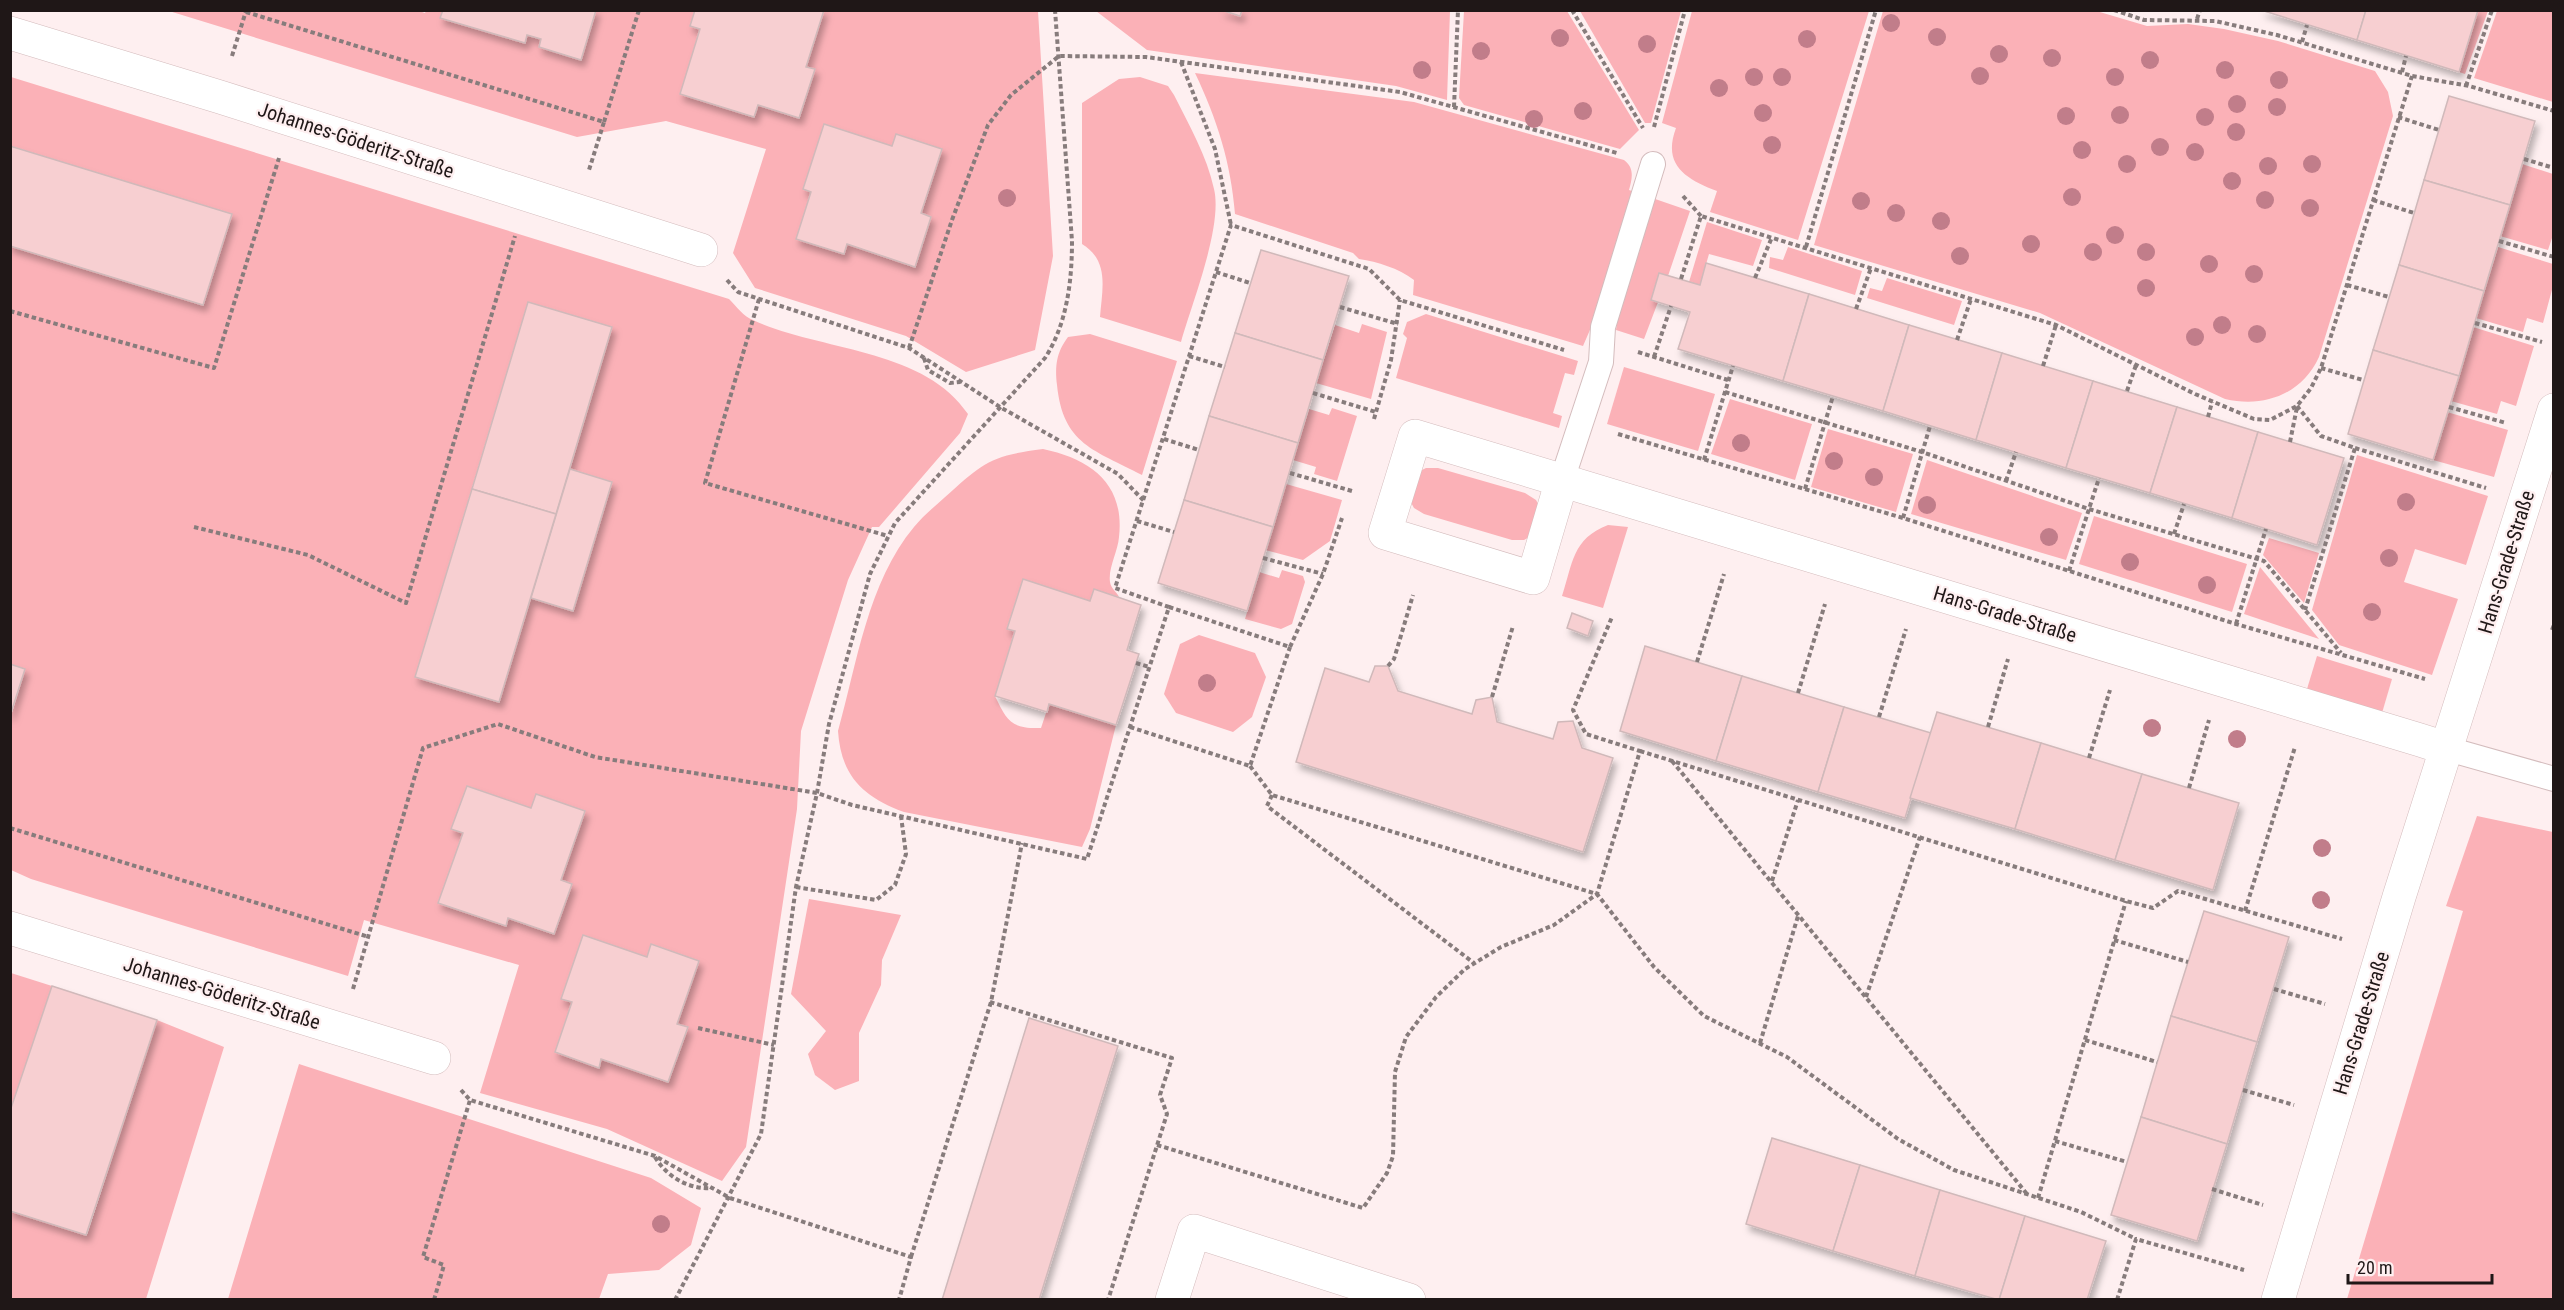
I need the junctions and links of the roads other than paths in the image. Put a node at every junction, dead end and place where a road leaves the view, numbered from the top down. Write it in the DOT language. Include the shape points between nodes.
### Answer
graph roads {
  1 [pos="10,33"];
  2 [pos="1653,164"];
  3 [pos="701,250"];
  4 [pos="2553,410"];
  5 [pos="1562,480"];
  6 [pos="2448,749"];
  7 [pos="2553,779"];
  8 [pos="10,928"];
  9 [pos="434,1058"];
  10 [pos="1338,1289"];
  11 [pos="1172,1299"];
  12 [pos="1408,1299"];
  13 [pos="2278,1299"];
  1 -- 3 [label="street, Johannes-Göderitz-Straße"];
  2 -- 5 [label="lane" via="1603,327 1602,352 1582,423"];
  4 -- 6 [label="street, Hans-Grade-Straße"];
  5 -- 5 [label="street, Hans-Grade-Straße" via="1415,435 1385,533 1533,578"];
  5 -- 6 [label="street, Hans-Grade-Straße"];
  6 -- 7 [label="lane"];
  6 -- 13 [label="street, Hans-Grade-Straße" via="2399,897"];
  8 -- 9 [label="street, Johannes-Göderitz-Straße"];
  10 -- 11 [label="street" via="1194,1231"];
  10 -- 12 [label="street"];
}
